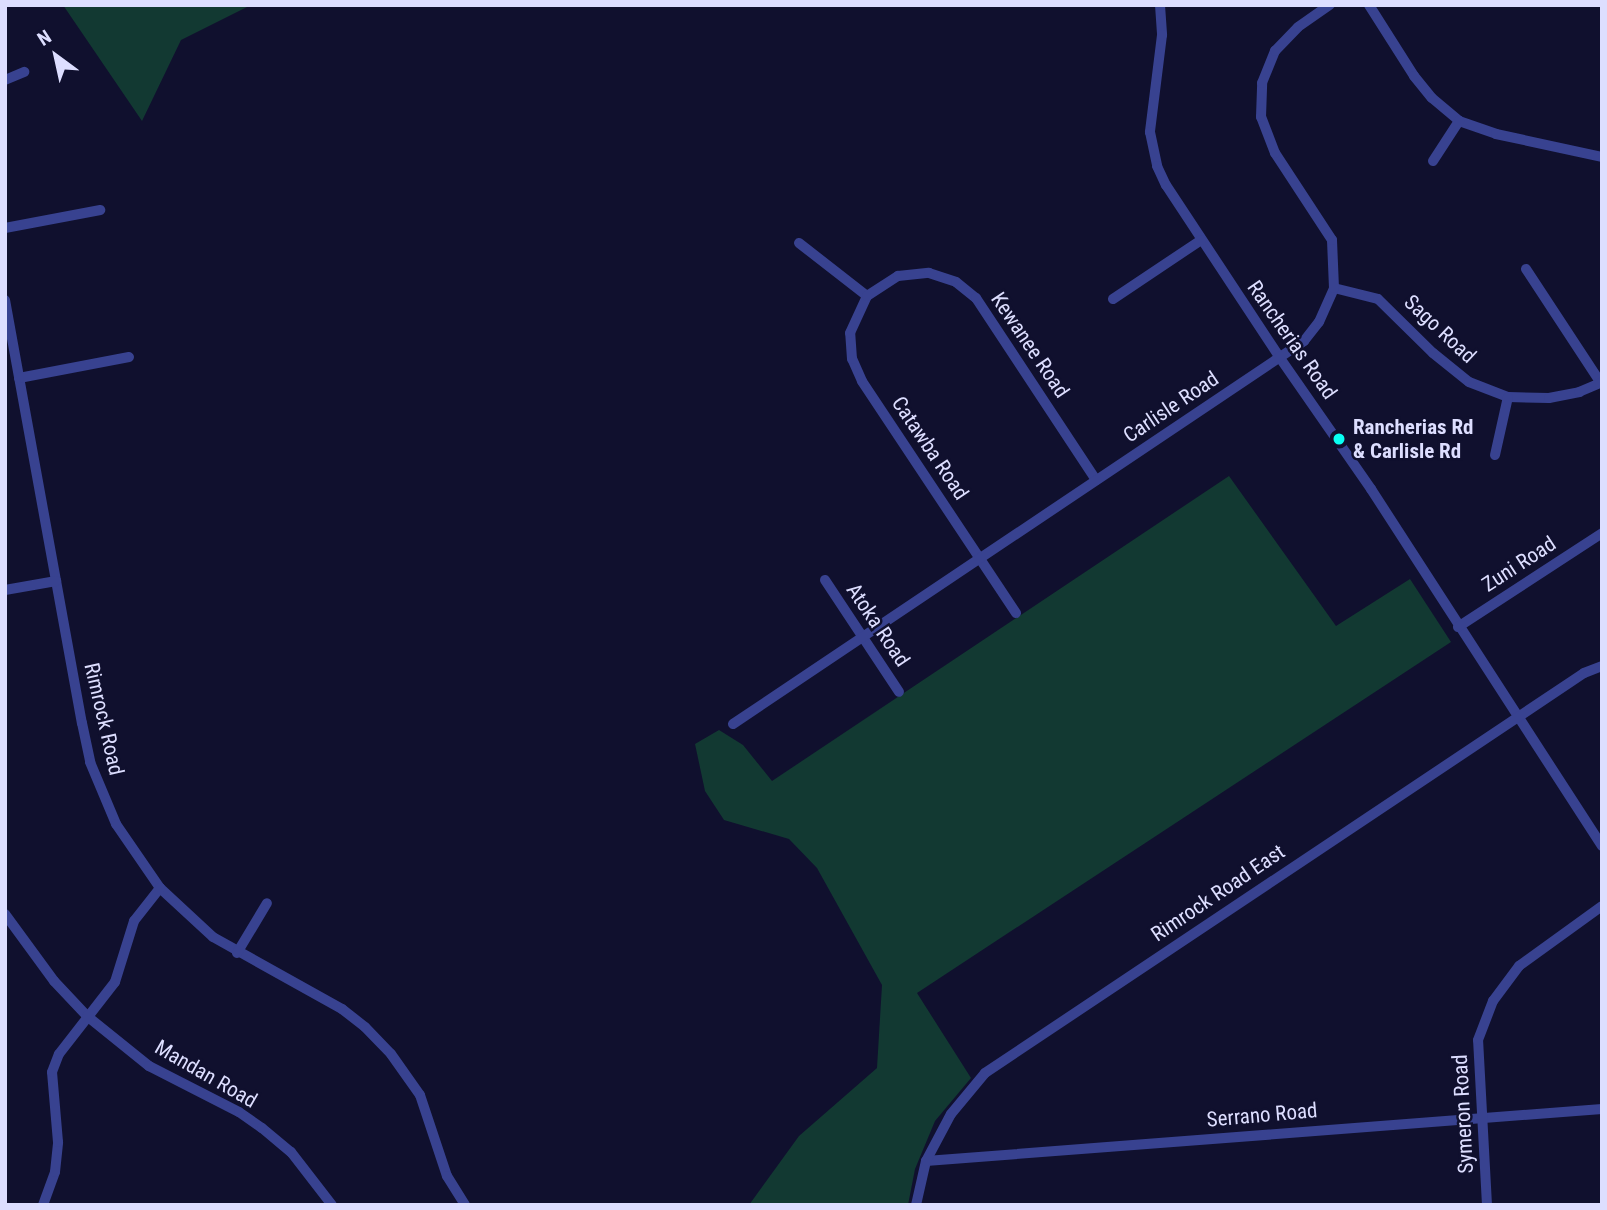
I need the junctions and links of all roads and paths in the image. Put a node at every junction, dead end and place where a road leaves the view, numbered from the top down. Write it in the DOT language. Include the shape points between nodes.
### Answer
graph roads {
  1 [pos="1160,5"];
  2 [pos="1330,5"];
  3 [pos="1369,5"];
  4 [pos="24,72"];
  5 [pos="5,80"];
  6 [pos="1459,121"];
  7 [pos="1602,157"];
  8 [pos="1433,161"];
  9 [pos="100,210"];
  10 [pos="5,228"];
  11 [pos="1201,240"];
  12 [pos="799,243"];
  13 [pos="1526,269"];
  14 [pos="1334,288"];
  15 [pos="867,296"];
  16 [pos="1113,299"];
  17 [pos="5,300"];
  18 [pos="128,357"];
  19 [pos="1280,358"];
  20 [pos="19,378"];
  21 [pos="1601,383"];
  22 [pos="1508,397"];
  23 [pos="1495,456"];
  24 [pos="1096,480"];
  25 [pos="1602,533"];
  26 [pos="980,557"];
  27 [pos="825,580"];
  28 [pos="56,581"];
  29 [pos="5,590"];
  30 [pos="1016,613"];
  31 [pos="1458,627"];
  32 [pos="862,635"];
  33 [pos="1602,666"];
  34 [pos="899,692"];
  35 [pos="1517,718"];
  36 [pos="733,724"];
  37 [pos="1602,846"];
  38 [pos="160,888"];
  39 [pos="267,902"];
  40 [pos="1602,906"];
  41 [pos="5,914"];
  42 [pos="237,953"];
  43 [pos="87,1016"];
  44 [pos="1602,1109"];
  45 [pos="1481,1117"];
  46 [pos="926,1161"];
  47 [pos="459,1203"];
  48 [pos="43,1205"];
  49 [pos="332,1205"];
  50 [pos="916,1205"];
  51 [pos="1488,1205"];
  1 -- 11 [label="street, Rancherias Road" via="1153,149 1166,185"];
  2 -- 14 [label="street, Carlisle Road" via="1298,27 1275,51 1262,83 1261,117 1275,153 1332,240"];
  3 -- 6 [label="street" via="1414,76"];
  4 -- 5 [label="street"];
  6 -- 7 [label="street" via="1496,134"];
  6 -- 8 [label="street"];
  9 -- 10 [label="street"];
  11 -- 16 [label="street"];
  11 -- 19 [label="street, Rancherias Road"];
  12 -- 15 [label="street"];
  13 -- 21 [label="street"];
  14 -- 19 [label="street, Carlisle Road" via="1319,322 1304,341"];
  14 -- 22 [label="street, Sago Road" via="1378,299 1469,382"];
  15 -- 24 [label="street, Kewanee Road" via="898,276 929,273 956,282 976,298"];
  15 -- 26 [label="street, Catawba Road" via="850,333 852,359 862,381"];
  17 -- 20 [label="street, Rimrock Road"];
  18 -- 20 [label="street"];
  19 -- 24 [label="street, Carlisle Road"];
  19 -- 31 [label="street, Rancherias Road" via="1365,479"];
  20 -- 28 [label="street, Rimrock Road"];
  21 -- 22 [label="street, Sago Road" via="1549,398"];
  22 -- 23 [label="street"];
  24 -- 26 [label="street, Carlisle Road"];
  25 -- 31 [label="street, Zuni Road"];
  26 -- 30 [label="street, Catawba Road"];
  26 -- 32 [label="street, Carlisle Road"];
  27 -- 32 [label="street, Atoka Road"];
  28 -- 29 [label="street"];
  28 -- 38 [label="street, Rimrock Road" via="97,781 116,824"];
  31 -- 35 [label="street, Rancherias Road"];
  32 -- 34 [label="street, Atoka Road"];
  32 -- 36 [label="street, Carlisle Road"];
  33 -- 35 [label="street, Rimrock Road East"];
  35 -- 37 [label="street, Rancherias Road"];
  35 -- 46 [label="street, Rimrock Road East" via="985,1073 951,1114"];
  38 -- 42 [label="street, Rimrock Road"];
  38 -- 43 [label="street" via="134,920 115,982"];
  39 -- 42 [label="street"];
  40 -- 45 [label="street, Symeron Road" via="1519,966 1493,1001 1478,1040"];
  41 -- 43 [label="street, Mandan Road" via="54,981"];
  42 -- 47 [label="street, Rimrock Road" via="342,1009 391,1054 420,1095"];
  43 -- 48 [label="street" via="59,1054 52,1072 58,1142 55,1172"];
  43 -- 49 [label="street, Mandan Road" via="149,1066 262,1128 291,1152"];
  44 -- 45 [label="street, Serrano Road"];
  45 -- 46 [label="street, Serrano Road"];
  45 -- 51 [label="street, Symeron Road"];
  46 -- 50 [label="street, Rimrock Road East"];
}
